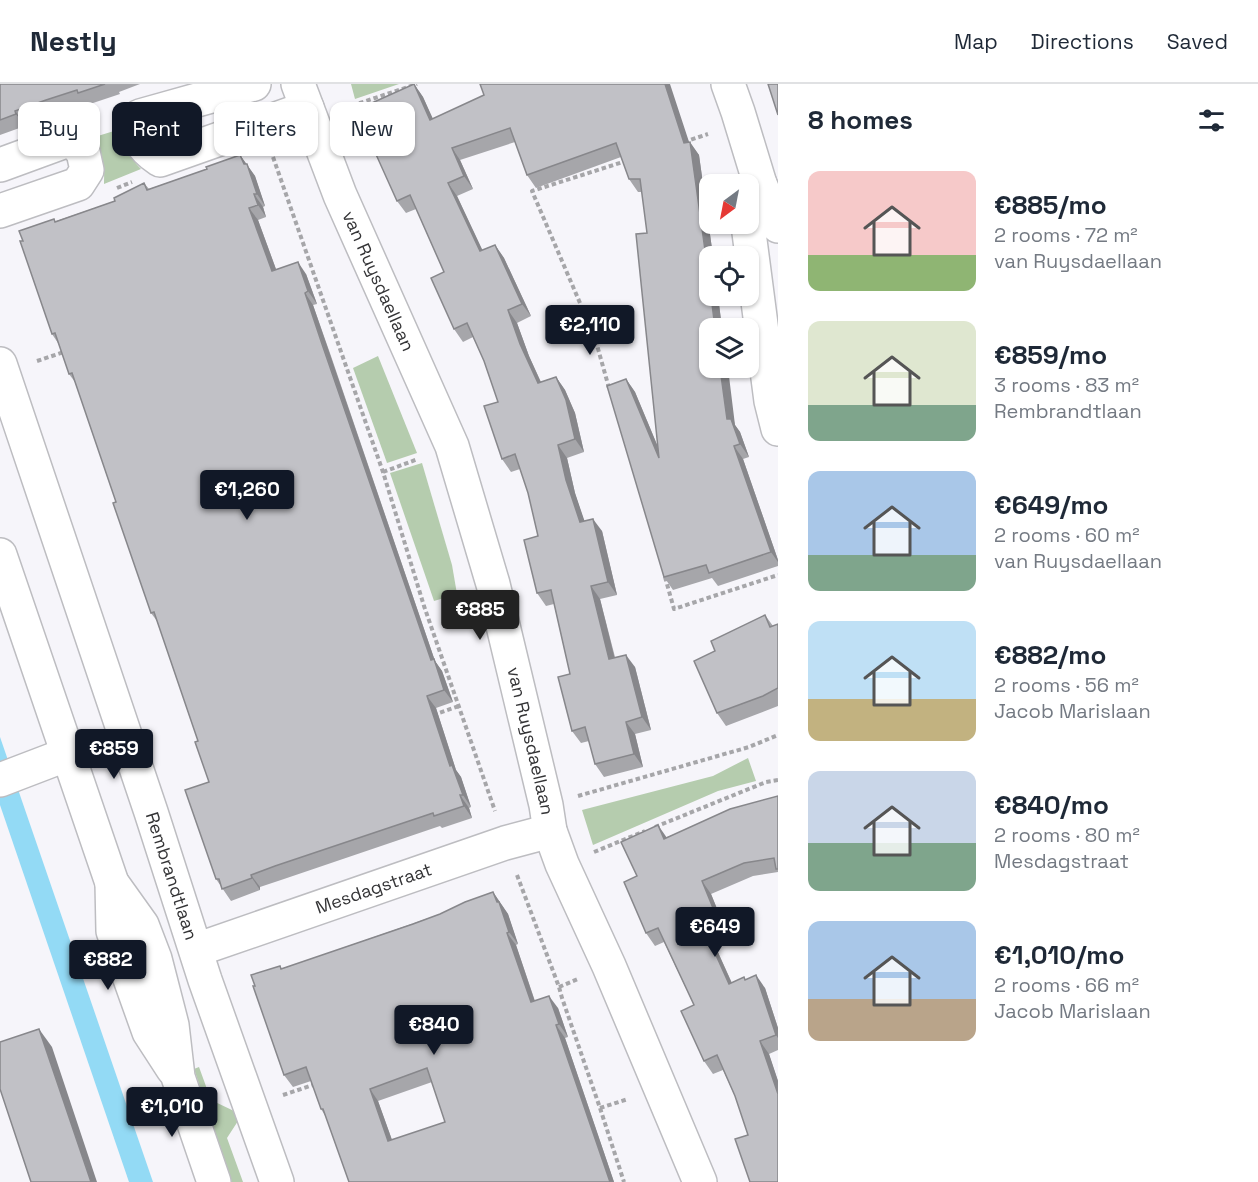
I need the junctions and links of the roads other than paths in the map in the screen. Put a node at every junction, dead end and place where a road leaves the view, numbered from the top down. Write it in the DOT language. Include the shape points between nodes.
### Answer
graph roads {
  1 [pos="254,84"];
  2 [pos="728,84"];
  3 [pos="318,137"];
  4 [pos="214,141"];
  5 [pos="0,165"];
  6 [pos="760,184"];
  7 [pos="0,212"];
  8 [pos="778,226"];
  9 [pos="1,369"];
  10 [pos="778,429"];
  11 [pos="0,555"];
  12 [pos="68,754"];
  13 [pos="13,775"];
  14 [pos="548,818"];
  15 [pos="196,950"];
  16 [pos="214,1182"];
  17 [pos="277,1182"];
  18 [pos="700,1182"];
  1 -- 4 [label="street" via="140,116 138,130 144,149 160,160"];
  2 -- 6 [label="street"];
  3 -- 14 [label="street, van Ruysdaellaan" via="452,446 493,584"];
  5 -- 7 [label="street" via="71,139 82,152 87,170 78,184"];
  6 -- 8 [label="street"];
  6 -- 10 [label="street" via="748,225"];
  9 -- 15 [label="street, Rembrandtlaan"];
  11 -- 12 [label="street"];
  12 -- 13 [label="street"];
  12 -- 16 [label="street" via="112,883 142,926 154,959 172,1025 178,1077"];
  14 -- 15 [label="street, Mesdagstraat" via="505,843"];
  14 -- 18 [label="street, van Ruysdaellaan" via="562,864"];
  15 -- 17 [label="street, Rembrandtlaan"];
}
